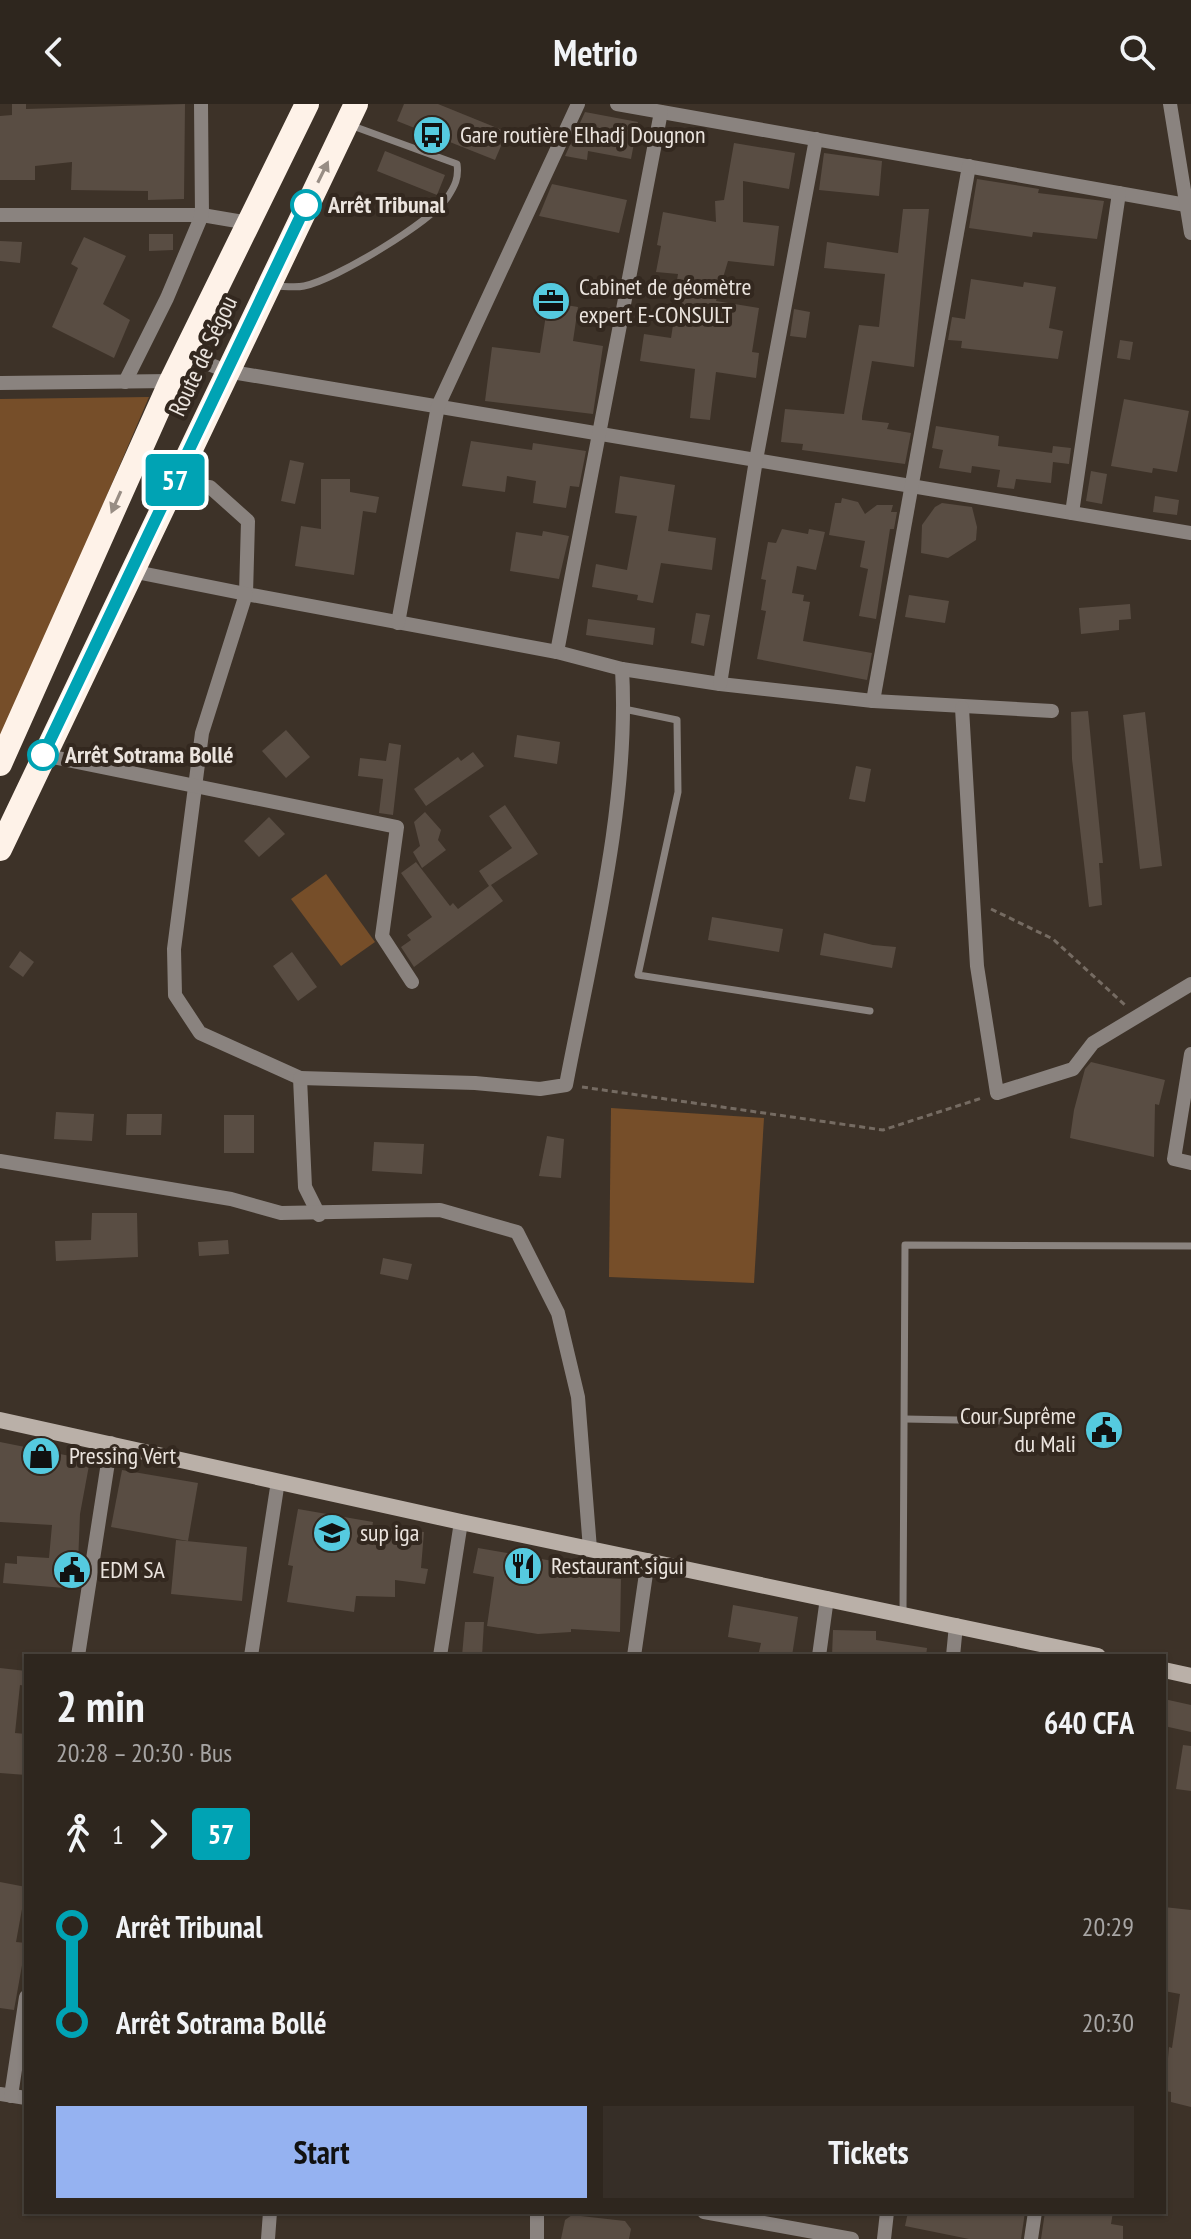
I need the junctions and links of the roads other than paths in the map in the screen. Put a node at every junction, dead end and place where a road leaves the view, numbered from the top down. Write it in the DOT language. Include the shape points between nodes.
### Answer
graph roads {
  1 [pos="201,104"];
  2 [pos="307,104"];
  3 [pos="578,104"];
  4 [pos="617,104"];
  5 [pos="1170,104"];
  6 [pos="661,112"];
  7 [pos="351,114"];
  8 [pos="816,139"];
  9 [pos="969,166"];
  10 [pos="1119,193"];
  11 [pos="1186,205"];
  12 [pos="0,215"];
  13 [pos="202,215"];
  14 [pos="249,223"];
  15 [pos="1191,233"];
  16 [pos="267,286"];
  17 [pos="184,354"];
  18 [pos="226,371"];
  19 [pos="171,381"];
  20 [pos="125,382"];
  21 [pos="0,383"];
  22 [pos="438,406"];
  23 [pos="599,433"];
  24 [pos="756,460"];
  25 [pos="912,486"];
  26 [pos="172,487"];
  27 [pos="1072,513"];
  28 [pos="1191,533"];
  29 [pos="131,571"];
  30 [pos="246,594"];
  31 [pos="398,623"];
  32 [pos="557,652"];
  33 [pos="622,669"];
  34 [pos="720,684"];
  35 [pos="873,701"];
  36 [pos="962,708"];
  37 [pos="624,709"];
  38 [pos="1052,711"];
  39 [pos="43,755"];
  40 [pos="0,764"];
  41 [pos="195,787"];
  42 [pos="0,849"];
  43 [pos="412,982"];
  44 [pos="1191,984"];
  45 [pos="870,1011"];
  46 [pos="1191,1054"];
  47 [pos="300,1078"];
  48 [pos="0,1161"];
  49 [pos="1191,1163"];
  50 [pos="319,1215"];
  51 [pos="1191,1246"];
  52 [pos="905,1419"];
  53 [pos="0,1420"];
  54 [pos="1009,1421"];
  55 [pos="111,1443"];
  56 [pos="278,1481"];
  57 [pos="461,1522"];
  58 [pos="590,1549"];
  59 [pos="648,1560"];
  60 [pos="827,1598"];
  61 [pos="903,1614"];
  62 [pos="956,1625"];
  63 [pos="78,1654"];
  64 [pos="251,1654"];
  65 [pos="440,1654"];
  66 [pos="634,1654"];
  67 [pos="819,1654"];
  68 [pos="953,1654"];
  69 [pos="1089,1654"];
  70 [pos="1166,1670"];
  71 [pos="1191,1676"];
  72 [pos="24,2011"];
  73 [pos="12,2096"];
  74 [pos="270,2214"];
  75 [pos="537,2214"];
  76 [pos="724,2214"];
  77 [pos="887,2214"];
  78 [pos="1035,2214"];
  79 [pos="745,2216"];
  80 [pos="268,2239"];
  81 [pos="537,2239"];
  82 [pos="852,2239"];
  83 [pos="884,2239"];
  84 [pos="1031,2239"];
  1 -- 13 [label="street"];
  2 -- 14 [label="highway, Route de Ségou"];
  3 -- 22 [label="street"];
  4 -- 6 [label="street"];
  5 -- 11 [label="street"];
  6 -- 8 [label="street"];
  6 -- 23 [label="street"];
  16 -- 7 [label="highway, Route de Ségou, one-way"];
  7 -- 16 [label="lane" via="457,164 459,177 445,201 404,234 303,286"];
  8 -- 9 [label="street"];
  8 -- 24 [label="street"];
  9 -- 10 [label="street"];
  9 -- 25 [label="street"];
  10 -- 11 [label="street"];
  10 -- 27 [label="street"];
  11 -- 15 [label="street"];
  12 -- 13 [label="street"];
  13 -- 14 [label="street"];
  13 -- 20 [label="street"];
  14 -- 17 [label="highway, Route de Ségou"];
  16 -- 18 [label="highway, Route de Ségou"];
  17 -- 18 [label="street"];
  17 -- 19 [label="highway, Route de Ségou"];
  18 -- 22 [label="street"];
  18 -- 26 [label="highway, Route de Ségou"];
  19 -- 20 [label="street"];
  19 -- 40 [label="highway, Route de Ségou, one-way"];
  20 -- 21 [label="street"];
  22 -- 23 [label="street"];
  22 -- 31 [label="street"];
  23 -- 24 [label="street"];
  23 -- 32 [label="street"];
  24 -- 25 [label="street"];
  24 -- 34 [label="street"];
  25 -- 27 [label="street"];
  25 -- 35 [label="street"];
  26 -- 29 [label="highway, Route de Ségou"];
  26 -- 30 [label="street" via="210,487 248,521"];
  27 -- 28 [label="street"];
  29 -- 30 [label="street"];
  29 -- 39 [label="highway, Route de Ségou"];
  30 -- 31 [label="street"];
  30 -- 41 [label="street" via="202,733"];
  31 -- 32 [label="street"];
  32 -- 33 [label="street"];
  33 -- 34 [label="street"];
  33 -- 37 [label="street"];
  34 -- 35 [label="street"];
  35 -- 36 [label="street"];
  36 -- 38 [label="street"];
  36 -- 44 [label="street" via="977,966 997,1093 1073,1069 1093,1043"];
  37 -- 45 [label="lane" via="677,720 678,792 638,975"];
  37 -- 47 [label="street" via="609,857 566,1085 540,1089"];
  39 -- 41 [label="street"];
  39 -- 42 [label="highway, Route de Ségou"];
  41 -- 43 [label="street" via="397,827 382,936"];
  41 -- 47 [label="street" via="174,949 175,995 200,1033"];
  46 -- 49 [label="street" via="1174,1159"];
  47 -- 50 [label="street" via="305,1187"];
  48 -- 50 [label="street" via="231,1199 281,1213"];
  50 -- 58 [label="street" via="440,1210 517,1232 558,1313 575,1383"];
  51 -- 52 [label="lane" via="905,1245"];
  52 -- 54 [label="lane"];
  52 -- 61 [label="lane"];
  53 -- 55 [label="street"];
  55 -- 56 [label="street"];
  55 -- 63 [label="street"];
  56 -- 57 [label="street"];
  56 -- 64 [label="street"];
  57 -- 58 [label="street"];
  57 -- 65 [label="street"];
  58 -- 59 [label="street"];
  59 -- 60 [label="street"];
  59 -- 66 [label="street"];
  60 -- 61 [label="street"];
  60 -- 67 [label="street"];
  61 -- 62 [label="street"];
  62 -- 68 [label="street"];
  62 -- 69 [label="street"];
  70 -- 71 [label="street"];
  72 -- 73 [label="street"];
  74 -- 80 [label="street"];
  75 -- 81 [label="street"];
  76 -- 79 [label="street"];
  77 -- 83 [label="street"];
  78 -- 84 [label="street"];
  79 -- 82 [label="street"];
}
